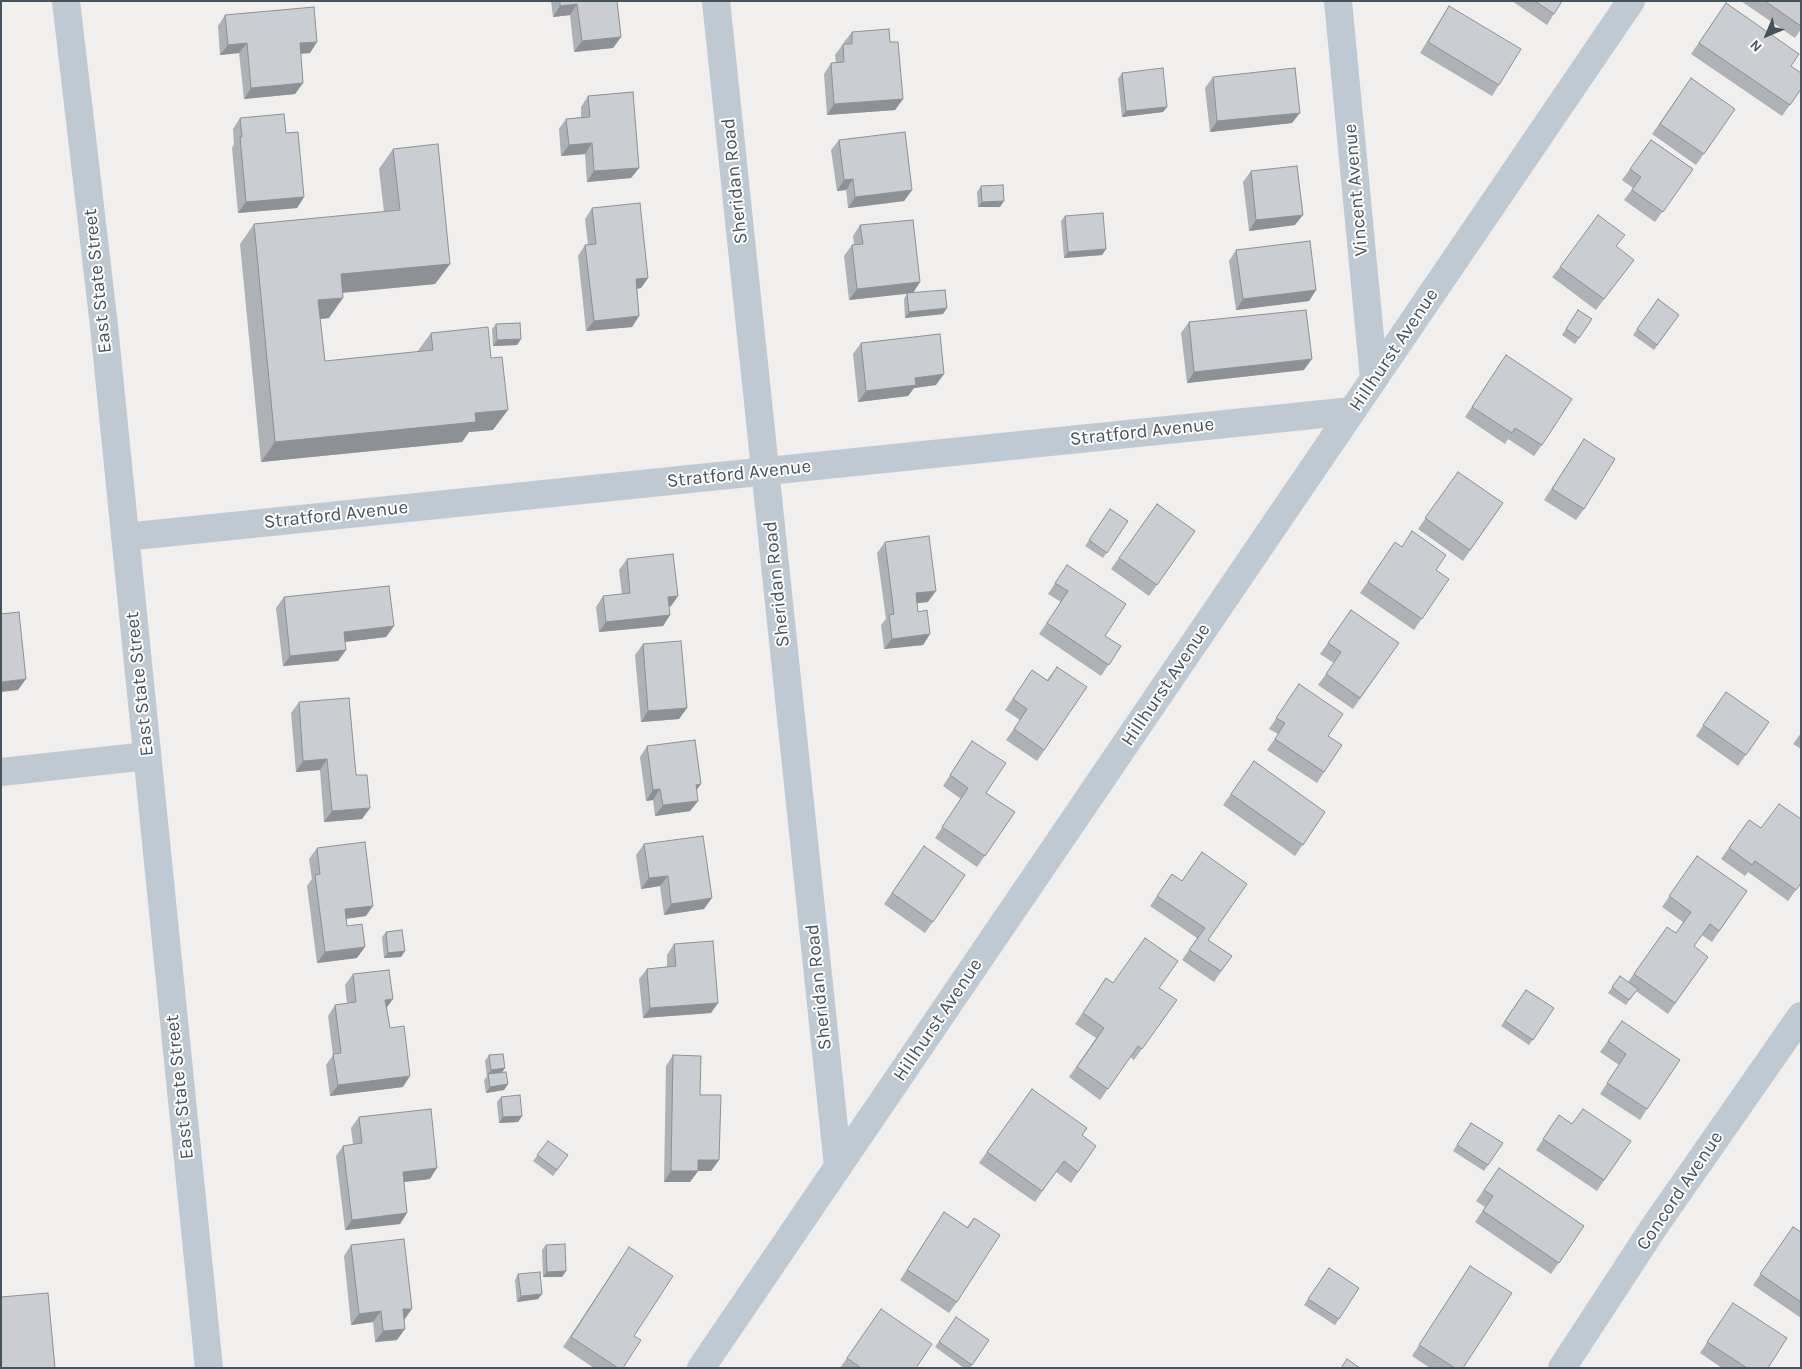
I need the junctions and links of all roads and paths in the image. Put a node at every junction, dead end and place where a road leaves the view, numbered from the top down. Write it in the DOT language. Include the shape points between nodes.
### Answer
graph roads {
  1 [pos="66,1"];
  2 [pos="716,1"];
  3 [pos="1338,1"];
  4 [pos="1630,1"];
  5 [pos="1374,379"];
  6 [pos="1352,411"];
  7 [pos="765,471"];
  8 [pos="125,537"];
  9 [pos="147,756"];
  10 [pos="1,772"];
  11 [pos="1801,1016"];
  12 [pos="838,1166"];
  13 [pos="208,1368"];
  14 [pos="701,1368"];
  15 [pos="1562,1368"];
  1 -- 8 [label="street, East State Street"];
  2 -- 7 [label="street, Sheridan Road"];
  3 -- 5 [label="street, Vincent Avenue"];
  4 -- 5 [label="street, Hillhurst Avenue"];
  5 -- 6 [label="street, Hillhurst Avenue"];
  6 -- 7 [label="street, Stratford Avenue"];
  6 -- 12 [label="street, Hillhurst Avenue"];
  7 -- 8 [label="street, Stratford Avenue"];
  7 -- 12 [label="street, Sheridan Road"];
  8 -- 9 [label="street, East State Street"];
  9 -- 10 [label="street"];
  9 -- 13 [label="street, East State Street"];
  11 -- 15 [label="street, Concord Avenue" via="1654,1227"];
  12 -- 14 [label="street, Hillhurst Avenue"];
}
